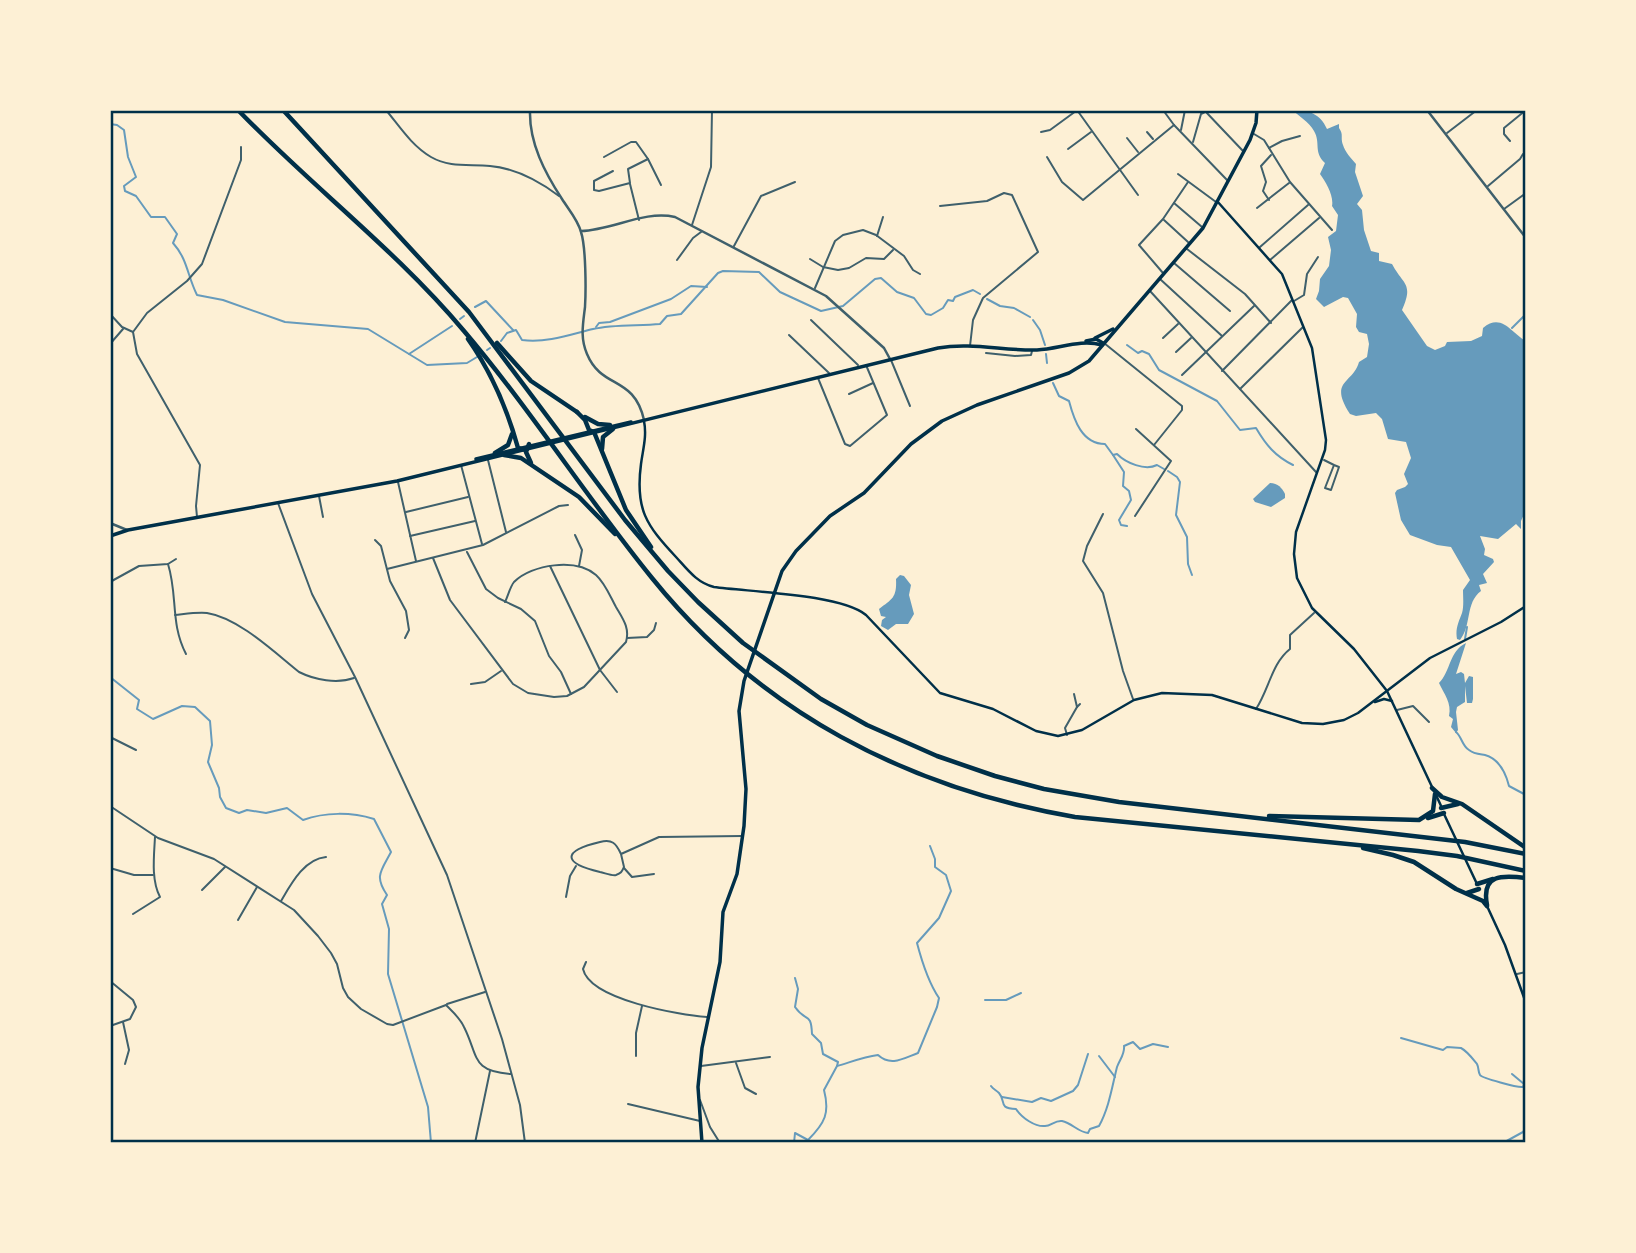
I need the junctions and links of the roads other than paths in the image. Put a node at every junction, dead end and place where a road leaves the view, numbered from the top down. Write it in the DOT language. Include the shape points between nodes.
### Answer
graph roads {
  1 [pos="238,110"];
  2 [pos="283,110"];
  3 [pos="386,110"];
  4 [pos="530,110"];
  5 [pos="712,110"];
  6 [pos="1163,110"];
  7 [pos="1185,110"];
  8 [pos="1209,110"];
  9 [pos="1256,110"];
  10 [pos="1477,110"];
  11 [pos="1525,110"];
  12 [pos="1077,111"];
  13 [pos="1205,111"];
  14 [pos="1429,111"];
  15 [pos="1174,125"];
  16 [pos="1092,131"];
  17 [pos="1180,131"];
  18 [pos="1041,132"];
  19 [pos="1147,132"];
  20 [pos="1253,133"];
  21 [pos="1446,134"];
  22 [pos="1300,136"];
  23 [pos="1127,138"];
  24 [pos="1154,141"];
  25 [pos="1510,141"];
  26 [pos="1192,143"];
  27 [pos="241,147"];
  28 [pos="1269,148"];
  29 [pos="1068,149"];
  30 [pos="1244,152"];
  31 [pos="1139,153"];
  32 [pos="1272,154"];
  33 [pos="1523,154"];
  34 [pos="604,157"];
  35 [pos="1047,157"];
  36 [pos="648,159"];
  37 [pos="1119,169"];
  38 [pos="613,172"];
  39 [pos="1178,174"];
  40 [pos="1228,181"];
  41 [pos="795,182"];
  42 [pos="1188,182"];
  43 [pos="1290,182"];
  44 [pos="630,183"];
  45 [pos="553,184"];
  46 [pos="661,185"];
  47 [pos="1487,187"];
  48 [pos="551,190"];
  49 [pos="1526,193"];
  50 [pos="1139,195"];
  51 [pos="562,199"];
  52 [pos="1269,200"];
  53 [pos="1217,202"];
  54 [pos="1173,203"];
  55 [pos="1309,205"];
  56 [pos="940,206"];
  57 [pos="1256,208"];
  58 [pos="1503,209"];
  59 [pos="883,217"];
  60 [pos="1320,217"];
  61 [pos="1163,219"];
  62 [pos="639,220"];
  63 [pos="692,226"];
  64 [pos="1203,228"];
  65 [pos="1332,230"];
  66 [pos="581,231"];
  67 [pos="702,231"];
  68 [pos="877,236"];
  69 [pos="1526,238"];
  70 [pos="1190,244"];
  71 [pos="733,247"];
  72 [pos="1259,247"];
  73 [pos="1186,248"];
  74 [pos="893,250"];
  75 [pos="1318,257"];
  76 [pos="810,259"];
  77 [pos="677,260"];
  78 [pos="1270,260"];
  79 [pos="1174,262"];
  80 [pos="823,267"];
  81 [pos="920,274"];
  82 [pos="1164,274"];
  83 [pos="1160,278"];
  84 [pos="814,289"];
  85 [pos="1149,290"];
  86 [pos="1293,300"];
  87 [pos="1255,305"];
  88 [pos="1230,311"];
  89 [pos="468,312"];
  90 [pos="110,314"];
  91 [pos="452,316"];
  92 [pos="811,320"];
  93 [pos="1179,323"];
  94 [pos="1271,323"];
  95 [pos="1118,326"];
  96 [pos="1304,326"];
  97 [pos="124,329"];
  98 [pos="133,332"];
  99 [pos="789,335"];
  100 [pos="1222,336"];
  101 [pos="1163,338"];
  102 [pos="1192,338"];
  103 [pos="1093,339"];
  104 [pos="110,344"];
  105 [pos="1076,344"];
  106 [pos="1102,344"];
  107 [pos="970,346"];
  108 [pos="997,348"];
  109 [pos="1032,350"];
  110 [pos="1176,352"];
  111 [pos="986,353"];
  112 [pos="1206,353"];
  113 [pos="996,355"];
  114 [pos="890,359"];
  115 [pos="866,365"];
  116 [pos="859,367"];
  117 [pos="1222,371"];
  118 [pos="829,374"];
  119 [pos="1182,375"];
  120 [pos="817,377"];
  121 [pos="874,383"];
  122 [pos="1239,390"];
  123 [pos="849,394"];
  124 [pos="911,406"];
  125 [pos="577,412"];
  126 [pos="643,420"];
  127 [pos="511,422"];
  128 [pos="611,427"];
  129 [pos="1136,429"];
  130 [pos="587,433"];
  131 [pos="595,433"];
  132 [pos="1154,445"];
  133 [pos="518,447"];
  134 [pos="527,447"];
  135 [pos="495,453"];
  136 [pos="504,455"];
  137 [pos="487,457"];
  138 [pos="604,460"];
  139 [pos="1323,460"];
  140 [pos="460,464"];
  141 [pos="1334,465"];
  142 [pos="537,469"];
  143 [pos="1317,474"];
  144 [pos="397,481"];
  145 [pos="319,495"];
  146 [pos="469,496"];
  147 [pos="278,503"];
  148 [pos="568,505"];
  149 [pos="405,512"];
  150 [pos="1103,514"];
  151 [pos="1135,516"];
  152 [pos="323,517"];
  153 [pos="198,518"];
  154 [pos="476,520"];
  155 [pos="110,523"];
  156 [pos="128,530"];
  157 [pos="506,533"];
  158 [pos="575,535"];
  159 [pos="110,536"];
  160 [pos="410,536"];
  161 [pos="375,540"];
  162 [pos="483,545"];
  163 [pos="466,551"];
  164 [pos="433,558"];
  165 [pos="636,558"];
  166 [pos="176,559"];
  167 [pos="416,562"];
  168 [pos="168,564"];
  169 [pos="550,565"];
  170 [pos="579,566"];
  171 [pos="387,569"];
  172 [pos="668,571"];
  173 [pos="110,582"];
  174 [pos="773,594"];
  175 [pos="505,602"];
  176 [pos="1526,606"];
  177 [pos="1315,612"];
  178 [pos="175,615"];
  179 [pos="656,623"];
  180 [pos="405,638"];
  181 [pos="627,638"];
  182 [pos="186,654"];
  183 [pos="502,670"];
  184 [pos="600,670"];
  185 [pos="355,677"];
  186 [pos="471,684"];
  187 [pos="1387,691"];
  188 [pos="617,692"];
  189 [pos="1074,694"];
  190 [pos="571,695"];
  191 [pos="1134,699"];
  192 [pos="1392,701"];
  193 [pos="1372,703"];
  194 [pos="1080,704"];
  195 [pos="1077,707"];
  196 [pos="1255,709"];
  197 [pos="1396,711"];
  198 [pos="1429,722"];
  199 [pos="1067,735"];
  200 [pos="110,737"];
  201 [pos="136,750"];
  202 [pos="1434,791"];
  203 [pos="110,806"];
  204 [pos="1465,806"];
  205 [pos="1443,810"];
  206 [pos="1234,815"];
  207 [pos="1423,819"];
  208 [pos="155,836"];
  209 [pos="744,836"];
  210 [pos="1339,843"];
  211 [pos="1526,848"];
  212 [pos="621,854"];
  213 [pos="1526,854"];
  214 [pos="326,857"];
  215 [pos="226,866"];
  216 [pos="576,866"];
  217 [pos="110,868"];
  218 [pos="624,868"];
  219 [pos="1526,871"];
  220 [pos="654,874"];
  221 [pos="154,875"];
  222 [pos="1497,877"];
  223 [pos="1526,878"];
  224 [pos="257,887"];
  225 [pos="1478,887"];
  226 [pos="202,890"];
  227 [pos="1463,892"];
  228 [pos="566,897"];
  229 [pos="281,901"];
  230 [pos="1487,906"];
  231 [pos="133,914"];
  232 [pos="238,920"];
  233 [pos="586,962"];
  234 [pos="1526,972"];
  235 [pos="1516,975"];
  236 [pos="110,981"];
  237 [pos="486,991"];
  238 [pos="1526,1003"];
  239 [pos="446,1005"];
  240 [pos="642,1005"];
  241 [pos="708,1017"];
  242 [pos="123,1021"];
  243 [pos="110,1026"];
  244 [pos="636,1056"];
  245 [pos="770,1057"];
  246 [pos="736,1062"];
  247 [pos="125,1064"];
  248 [pos="700,1066"];
  249 [pos="490,1070"];
  250 [pos="511,1074"];
  251 [pos="756,1094"];
  252 [pos="699,1095"];
  253 [pos="628,1104"];
  254 [pos="701,1122"];
  255 [pos="475,1143"];
  256 [pos="524,1143"];
  257 [pos="702,1143"];
  258 [pos="720,1143"];
  1 -- 91 [label="highway"];
  2 -- 89 [label="highway"];
  3 -- 48 [label="street" via="415,145 433,158 506,169"];
  4 -- 45 [label="street" via="531,138"];
  5 -- 63 [label="street" via="711,167"];
  6 -- 15 [label="street"];
  7 -- 17 [label="street"];
  8 -- 13 [label="street"];
  9 -- 20 [label="main road"];
  10 -- 21 [label="street"];
  11 -- 25 [label="street" via="1504,128"];
  12 -- 16 [label="street"];
  12 -- 18 [label="street"];
  13 -- 26 [label="street"];
  13 -- 30 [label="street"];
  14 -- 21 [label="street"];
  15 -- 17 [label="street"];
  15 -- 24 [label="street"];
  16 -- 29 [label="street"];
  16 -- 37 [label="street"];
  17 -- 26 [label="street"];
  19 -- 24 [label="street"];
  20 -- 28 [label="street"];
  20 -- 30 [label="main road"];
  21 -- 47 [label="street"];
  22 -- 28 [label="street"];
  23 -- 31 [label="street"];
  24 -- 31 [label="street"];
  26 -- 40 [label="street"];
  27 -- 98 [label="street" via="241,160 202,264 147,313"];
  28 -- 32 [label="street"];
  30 -- 40 [label="main road"];
  31 -- 37 [label="street"];
  32 -- 43 [label="street"];
  32 -- 52 [label="street" via="1261,166 1266,182 1262,190"];
  33 -- 47 [label="street"];
  34 -- 36 [label="street" via="635,142"];
  35 -- 37 [label="street" via="1062,182 1083,200"];
  36 -- 44 [label="street" via="628,169"];
  36 -- 46 [label="street"];
  37 -- 50 [label="street"];
  38 -- 44 [label="street" via="594,181 594,190"];
  39 -- 42 [label="street"];
  40 -- 53 [label="main road"];
  41 -- 71 [label="street" via="760,198"];
  42 -- 53 [label="street"];
  42 -- 54 [label="street"];
  43 -- 52 [label="street"];
  43 -- 55 [label="street"];
  44 -- 62 [label="street"];
  45 -- 48 [label="street"];
  45 -- 51 [label="street"];
  47 -- 58 [label="street"];
  48 -- 51 [label="street"];
  49 -- 58 [label="street"];
  51 -- 66 [label="street"];
  52 -- 57 [label="street"];
  53 -- 64 [label="main road"];
  53 -- 72 [label="main road"];
  54 -- 61 [label="street"];
  54 -- 64 [label="street"];
  55 -- 60 [label="street"];
  55 -- 72 [label="street"];
  56 -- 107 [label="street" via="1012,195 1038,254 983,298 973,320"];
  58 -- 69 [label="street"];
  59 -- 68 [label="street"];
  60 -- 65 [label="street"];
  60 -- 78 [label="street"];
  61 -- 70 [label="street"];
  61 -- 82 [label="street" via="1139,245"];
  62 -- 63 [label="street" via="665,215"];
  62 -- 66 [label="street"];
  63 -- 67 [label="street"];
  64 -- 70 [label="main road"];
  66 -- 126 [label="street" via="584,348 593,366 634,395"];
  67 -- 71 [label="street"];
  67 -- 77 [label="street"];
  68 -- 74 [label="street"];
  68 -- 80 [label="street" via="867,230 839,236"];
  70 -- 73 [label="main road"];
  71 -- 84 [label="street"];
  72 -- 78 [label="main road"];
  73 -- 79 [label="main road"];
  73 -- 87 [label="street"];
  74 -- 80 [label="street" via="884,259 866,258 844,269"];
  74 -- 81 [label="street"];
  75 -- 86 [label="street" via="1307,274 1304,295"];
  76 -- 80 [label="street"];
  78 -- 86 [label="main road" via="1281,272"];
  79 -- 82 [label="main road"];
  79 -- 88 [label="street"];
  80 -- 84 [label="street"];
  82 -- 83 [label="main road"];
  83 -- 85 [label="main road"];
  83 -- 100 [label="street"];
  84 -- 114 [label="street" via="840,307"];
  85 -- 93 [label="street"];
  85 -- 95 [label="main road"];
  86 -- 94 [label="street"];
  86 -- 96 [label="main road"];
  87 -- 94 [label="street"];
  87 -- 100 [label="street"];
  89 -- 125 [label="highway" via="527,377"];
  89 -- 172 [label="highway"];
  90 -- 97 [label="street"];
  91 -- 127 [label="highway" via="490,372"];
  91 -- 165 [label="highway"];
  92 -- 116 [label="street"];
  93 -- 101 [label="street"];
  93 -- 102 [label="street"];
  94 -- 117 [label="street"];
  95 -- 103 [label="main road"];
  95 -- 106 [label="main road"];
  96 -- 122 [label="street"];
  96 -- 139 [label="main road" via="1314,354 1323,414"];
  97 -- 98 [label="street"];
  97 -- 104 [label="street"];
  98 -- 153 [label="street" via="136,354 200,465"];
  99 -- 118 [label="street"];
  100 -- 112 [label="street"];
  102 -- 110 [label="street"];
  102 -- 112 [label="street"];
  103 -- 105 [label="main road"];
  103 -- 106 [label="main road"];
  105 -- 106 [label="main road"];
  105 -- 109 [label="main road"];
  106 -- 132 [label="street" via="1183,407"];
  106 -- 174 [label="main road" via="1077,370 962,410 924,433 864,493 830,516 801,545 782,571"];
  107 -- 108 [label="main road"];
  107 -- 114 [label="main road" via="942,347"];
  108 -- 109 [label="main road"];
  108 -- 113 [label="street"];
  109 -- 113 [label="street" via="1030,355"];
  111 -- 113 [label="street"];
  112 -- 117 [label="street"];
  112 -- 119 [label="street"];
  114 -- 115 [label="main road"];
  114 -- 124 [label="street"];
  115 -- 116 [label="main road"];
  115 -- 121 [label="street"];
  116 -- 118 [label="main road"];
  117 -- 122 [label="street"];
  118 -- 120 [label="main road"];
  120 -- 121 [label="street" via="848,447 887,415"];
  120 -- 126 [label="main road"];
  121 -- 123 [label="street"];
  122 -- 143 [label="street"];
  125 -- 128 [label="highway"];
  125 -- 130 [label="highway" via="586,422"];
  126 -- 128 [label="main road"];
  126 -- 174 [label="main road" via="646,436 638,492 650,527 703,583"];
  127 -- 133 [label="highway"];
  127 -- 135 [label="highway" via="511,442"];
  128 -- 130 [label="main road"];
  128 -- 131 [label="main road"];
  128 -- 138 [label="highway" via="602,440"];
  129 -- 132 [label="street"];
  130 -- 131 [label="highway"];
  130 -- 134 [label="main road"];
  131 -- 138 [label="highway"];
  132 -- 151 [label="street" via="1171,461"];
  133 -- 134 [label="highway"];
  133 -- 135 [label="main road"];
  134 -- 136 [label="main road"];
  134 -- 142 [label="highway" via="528,460"];
  135 -- 137 [label="main road"];
  136 -- 137 [label="main road"];
  136 -- 142 [label="highway"];
  137 -- 140 [label="main road"];
  137 -- 157 [label="street"];
  138 -- 172 [label="highway" via="630,516"];
  139 -- 141 [label="street"];
  139 -- 143 [label="main road"];
  140 -- 144 [label="main road"];
  140 -- 146 [label="street"];
  141 -- 141 [label="street" via="1326,485 1325,488 1331,489 1339,467"];
  142 -- 165 [label="highway" via="583,500"];
  143 -- 177 [label="main road" via="1294,548 1297,578"];
  144 -- 145 [label="main road"];
  144 -- 149 [label="street"];
  145 -- 147 [label="main road"];
  145 -- 152 [label="street"];
  146 -- 149 [label="street"];
  146 -- 154 [label="street"];
  147 -- 153 [label="main road"];
  147 -- 185 [label="street" via="312,594"];
  148 -- 157 [label="street"];
  149 -- 160 [label="street"];
  150 -- 191 [label="street" via="1083,561 1103,593"];
  153 -- 156 [label="main road"];
  154 -- 160 [label="street"];
  154 -- 162 [label="street"];
  155 -- 156 [label="street"];
  156 -- 159 [label="main road"];
  157 -- 162 [label="street"];
  158 -- 170 [label="street" via="582,550"];
  160 -- 167 [label="street"];
  161 -- 171 [label="street" via="382,546"];
  162 -- 163 [label="street"];
  163 -- 164 [label="street"];
  163 -- 175 [label="street" via="486,589"];
  164 -- 167 [label="street"];
  164 -- 183 [label="street" via="450,600"];
  165 -- 210 [label="highway" via="679,610 753,678 813,721 926,778 992,800 1075,817"];
  166 -- 168 [label="street"];
  167 -- 171 [label="street"];
  168 -- 173 [label="street" via="142,565"];
  168 -- 178 [label="street"];
  169 -- 170 [label="street"];
  169 -- 175 [label="street" via="516,581"];
  169 -- 184 [label="street"];
  170 -- 181 [label="street" via="603,584 625,622"];
  171 -- 180 [label="street" via="407,614"];
  172 -- 206 [label="highway" via="760,656 821,699 921,750 976,771 1067,794"];
  174 -- 199 [label="main road" via="852,606 940,693 993,709 1043,734"];
  174 -- 209 [label="main road" via="740,698"];
  175 -- 190 [label="street" via="537,625"];
  176 -- 187 [label="main road" via="1427,659"];
  177 -- 187 [label="main road" via="1354,649"];
  177 -- 196 [label="street" via="1290,635 1290,649 1280,657"];
  178 -- 182 [label="street" via="177,636"];
  178 -- 185 [label="street" via="215,615 308,676 340,681"];
  179 -- 181 [label="street" via="647,637"];
  181 -- 184 [label="street"];
  183 -- 186 [label="street" via="485,682"];
  183 -- 190 [label="street" via="523,692 554,698"];
  184 -- 188 [label="street"];
  184 -- 190 [label="street"];
  185 -- 237 [label="street" via="443,867"];
  187 -- 192 [label="main road"];
  187 -- 193 [label="main road"];
  189 -- 195 [label="street"];
  191 -- 196 [label="main road" via="1162,693 1205,693"];
  191 -- 199 [label="main road"];
  192 -- 193 [label="main road"];
  192 -- 197 [label="main road"];
  193 -- 196 [label="main road" via="1353,717 1323,724 1293,722"];
  194 -- 195 [label="street"];
  195 -- 199 [label="street" via="1065,728"];
  197 -- 198 [label="street" via="1413,706"];
  197 -- 202 [label="main road"];
  200 -- 201 [label="street"];
  202 -- 204 [label="highway"];
  202 -- 205 [label="main road"];
  202 -- 207 [label="highway" via="1434,809"];
  203 -- 208 [label="street"];
  204 -- 205 [label="highway" via="1452,804"];
  204 -- 211 [label="highway"];
  205 -- 207 [label="highway"];
  205 -- 225 [label="main road"];
  206 -- 207 [label="highway"];
  206 -- 213 [label="highway" via="1465,842"];
  208 -- 215 [label="street"];
  208 -- 221 [label="street"];
  209 -- 212 [label="street" via="659,838"];
  209 -- 241 [label="main road" via="723,912 721,957"];
  210 -- 219 [label="highway" via="1457,856"];
  210 -- 227 [label="highway" via="1406,859"];
  212 -- 216 [label="street" via="610,841 580,847 572,854"];
  212 -- 218 [label="street"];
  214 -- 229 [label="street" via="299,873"];
  215 -- 224 [label="street"];
  215 -- 226 [label="street"];
  216 -- 218 [label="street" via="615,875"];
  216 -- 228 [label="street"];
  217 -- 221 [label="street"];
  218 -- 220 [label="street" via="632,877"];
  221 -- 231 [label="street" via="160,897"];
  222 -- 223 [label="highway"];
  222 -- 225 [label="highway"];
  222 -- 230 [label="highway" via="1485,891"];
  224 -- 229 [label="street"];
  224 -- 232 [label="street"];
  225 -- 227 [label="highway"];
  225 -- 230 [label="main road"];
  227 -- 230 [label="highway"];
  229 -- 239 [label="street" via="324,942 353,1002 387,1024"];
  230 -- 235 [label="main road"];
  233 -- 240 [label="street" via="584,972 589,980"];
  234 -- 235 [label="street"];
  235 -- 238 [label="main road"];
  236 -- 242 [label="street" via="136,1004 134,1015"];
  237 -- 239 [label="street"];
  237 -- 250 [label="street"];
  239 -- 249 [label="street" via="462,1023 480,1065"];
  240 -- 241 [label="street"];
  240 -- 244 [label="street"];
  241 -- 248 [label="main road"];
  242 -- 243 [label="street"];
  242 -- 247 [label="street" via="129,1050"];
  245 -- 246 [label="street"];
  246 -- 248 [label="street"];
  246 -- 251 [label="street" via="743,1084"];
  248 -- 252 [label="main road"];
  249 -- 250 [label="street"];
  249 -- 255 [label="street"];
  250 -- 256 [label="street"];
  252 -- 254 [label="main road"];
  252 -- 258 [label="street"];
  253 -- 254 [label="street"];
  254 -- 257 [label="main road"];
}
